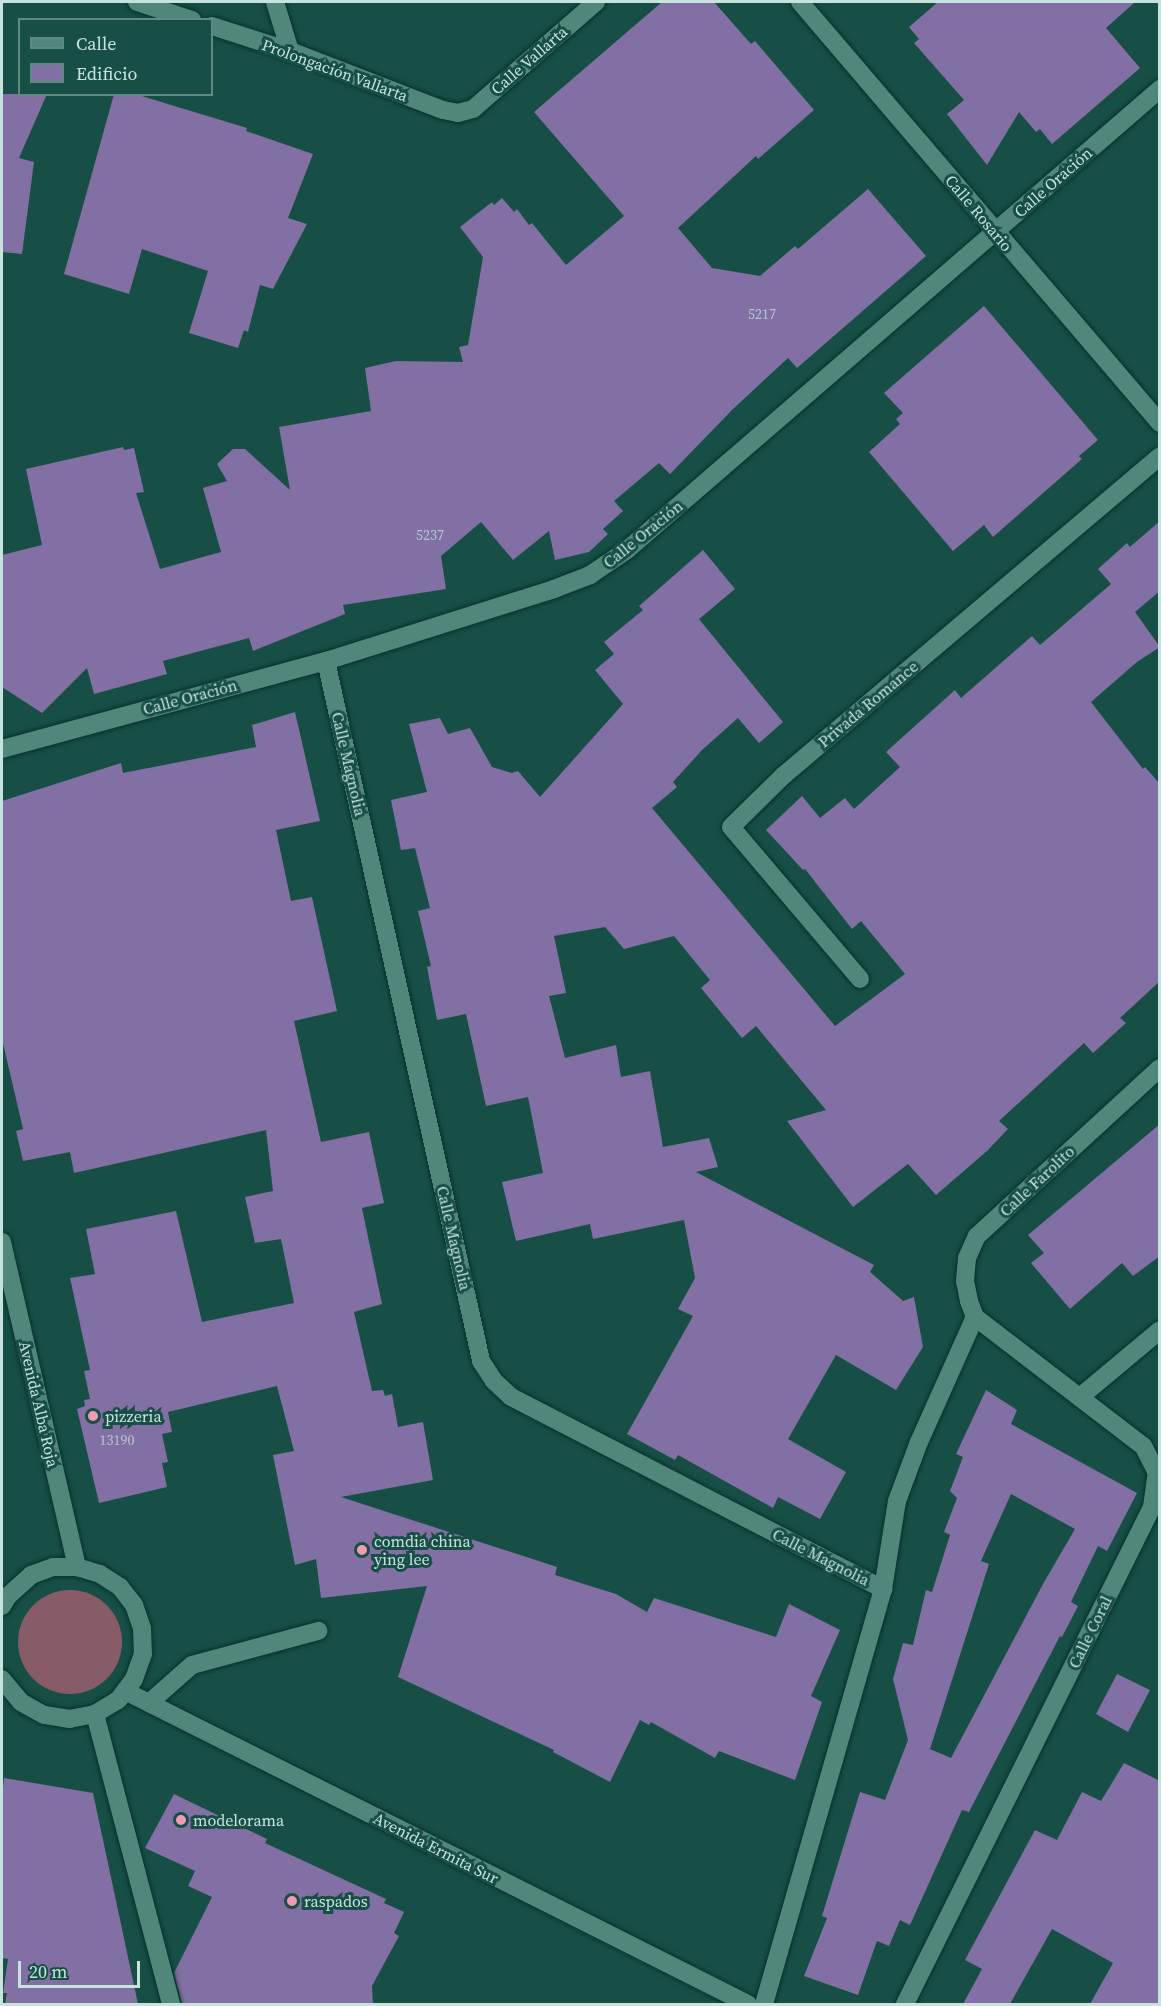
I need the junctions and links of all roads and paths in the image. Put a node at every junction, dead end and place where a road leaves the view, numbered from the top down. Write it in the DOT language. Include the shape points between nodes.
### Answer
graph roads {
  1 [pos="137,2"];
  2 [pos="275,2"];
  3 [pos="596,2"];
  4 [pos="800,2"];
  5 [pos="186,18"];
  6 [pos="213,26"];
  7 [pos="290,51"];
  8 [pos="1160,89"];
  9 [pos="458,113"];
  10 [pos="995,232"];
  11 [pos="1160,423"];
  12 [pos="1160,456"];
  13 [pos="326,661"];
  14 [pos="2,748"];
  15 [pos="860,979"];
  16 [pos="1160,1068"];
  17 [pos="2,1242"];
  18 [pos="975,1317"];
  19 [pos="1160,1330"];
  20 [pos="1080,1397"];
  21 [pos="77,1567"];
  22 [pos="883,1589"];
  23 [pos="4,1598"];
  24 [pos="318,1631"];
  25 [pos="2,1684"];
  26 [pos="125,1691"];
  27 [pos="149,1703"];
  28 [pos="95,1714"];
  29 [pos="171,2004"];
  30 [pos="748,2004"];
  31 [pos="764,2004"];
  32 [pos="905,2004"];
  1 -- 5 [label="street"];
  2 -- 7 [label="street"];
  3 -- 9 [label="street, Calle Vallarta" via="473,109"];
  4 -- 10 [label="street, Calle Rosario"];
  6 -- 7 [label="street, Prolongación Vallarta"];
  7 -- 9 [label="street, Prolongación Vallarta"];
  8 -- 10 [label="street, Calle Oración"];
  10 -- 11 [label="street, Calle Rosario"];
  10 -- 13 [label="street, Calle Oración" via="627,550 590,574 555,589"];
  12 -- 15 [label="street, Privada Romance" via="784,775 731,827"];
  13 -- 14 [label="street, Calle Oración"];
  13 -- 22 [label="street, Calle Magnolia" via="481,1361 511,1398"];
  16 -- 18 [label="street, Calle Farolito" via="977,1236 968,1258 966,1281"];
  17 -- 21 [label="street, Avenida Alba Roja"];
  18 -- 20 [label="street, Calle Coral"];
  18 -- 22 [label="street" via="897,1501"];
  19 -- 20 [label="street"];
  20 -- 32 [label="street, Calle Coral" via="1143,1446 1157,1473 1152,1507"];
  21 -- 23 [label="street" via="53,1567 31,1575"];
  21 -- 26 [label="street" via="100,1574 120,1587 134,1605 142,1628 143,1654"];
  22 -- 31 [label="street"];
  24 -- 27 [label="street" via="192,1665"];
  25 -- 28 [label="street" via="21,1702 44,1715 70,1719"];
  26 -- 27 [label="street, Avenida Ermita Sur"];
  26 -- 28 [label="street"];
  27 -- 30 [label="street, Avenida Ermita Sur"];
  28 -- 29 [label="street"];
}
